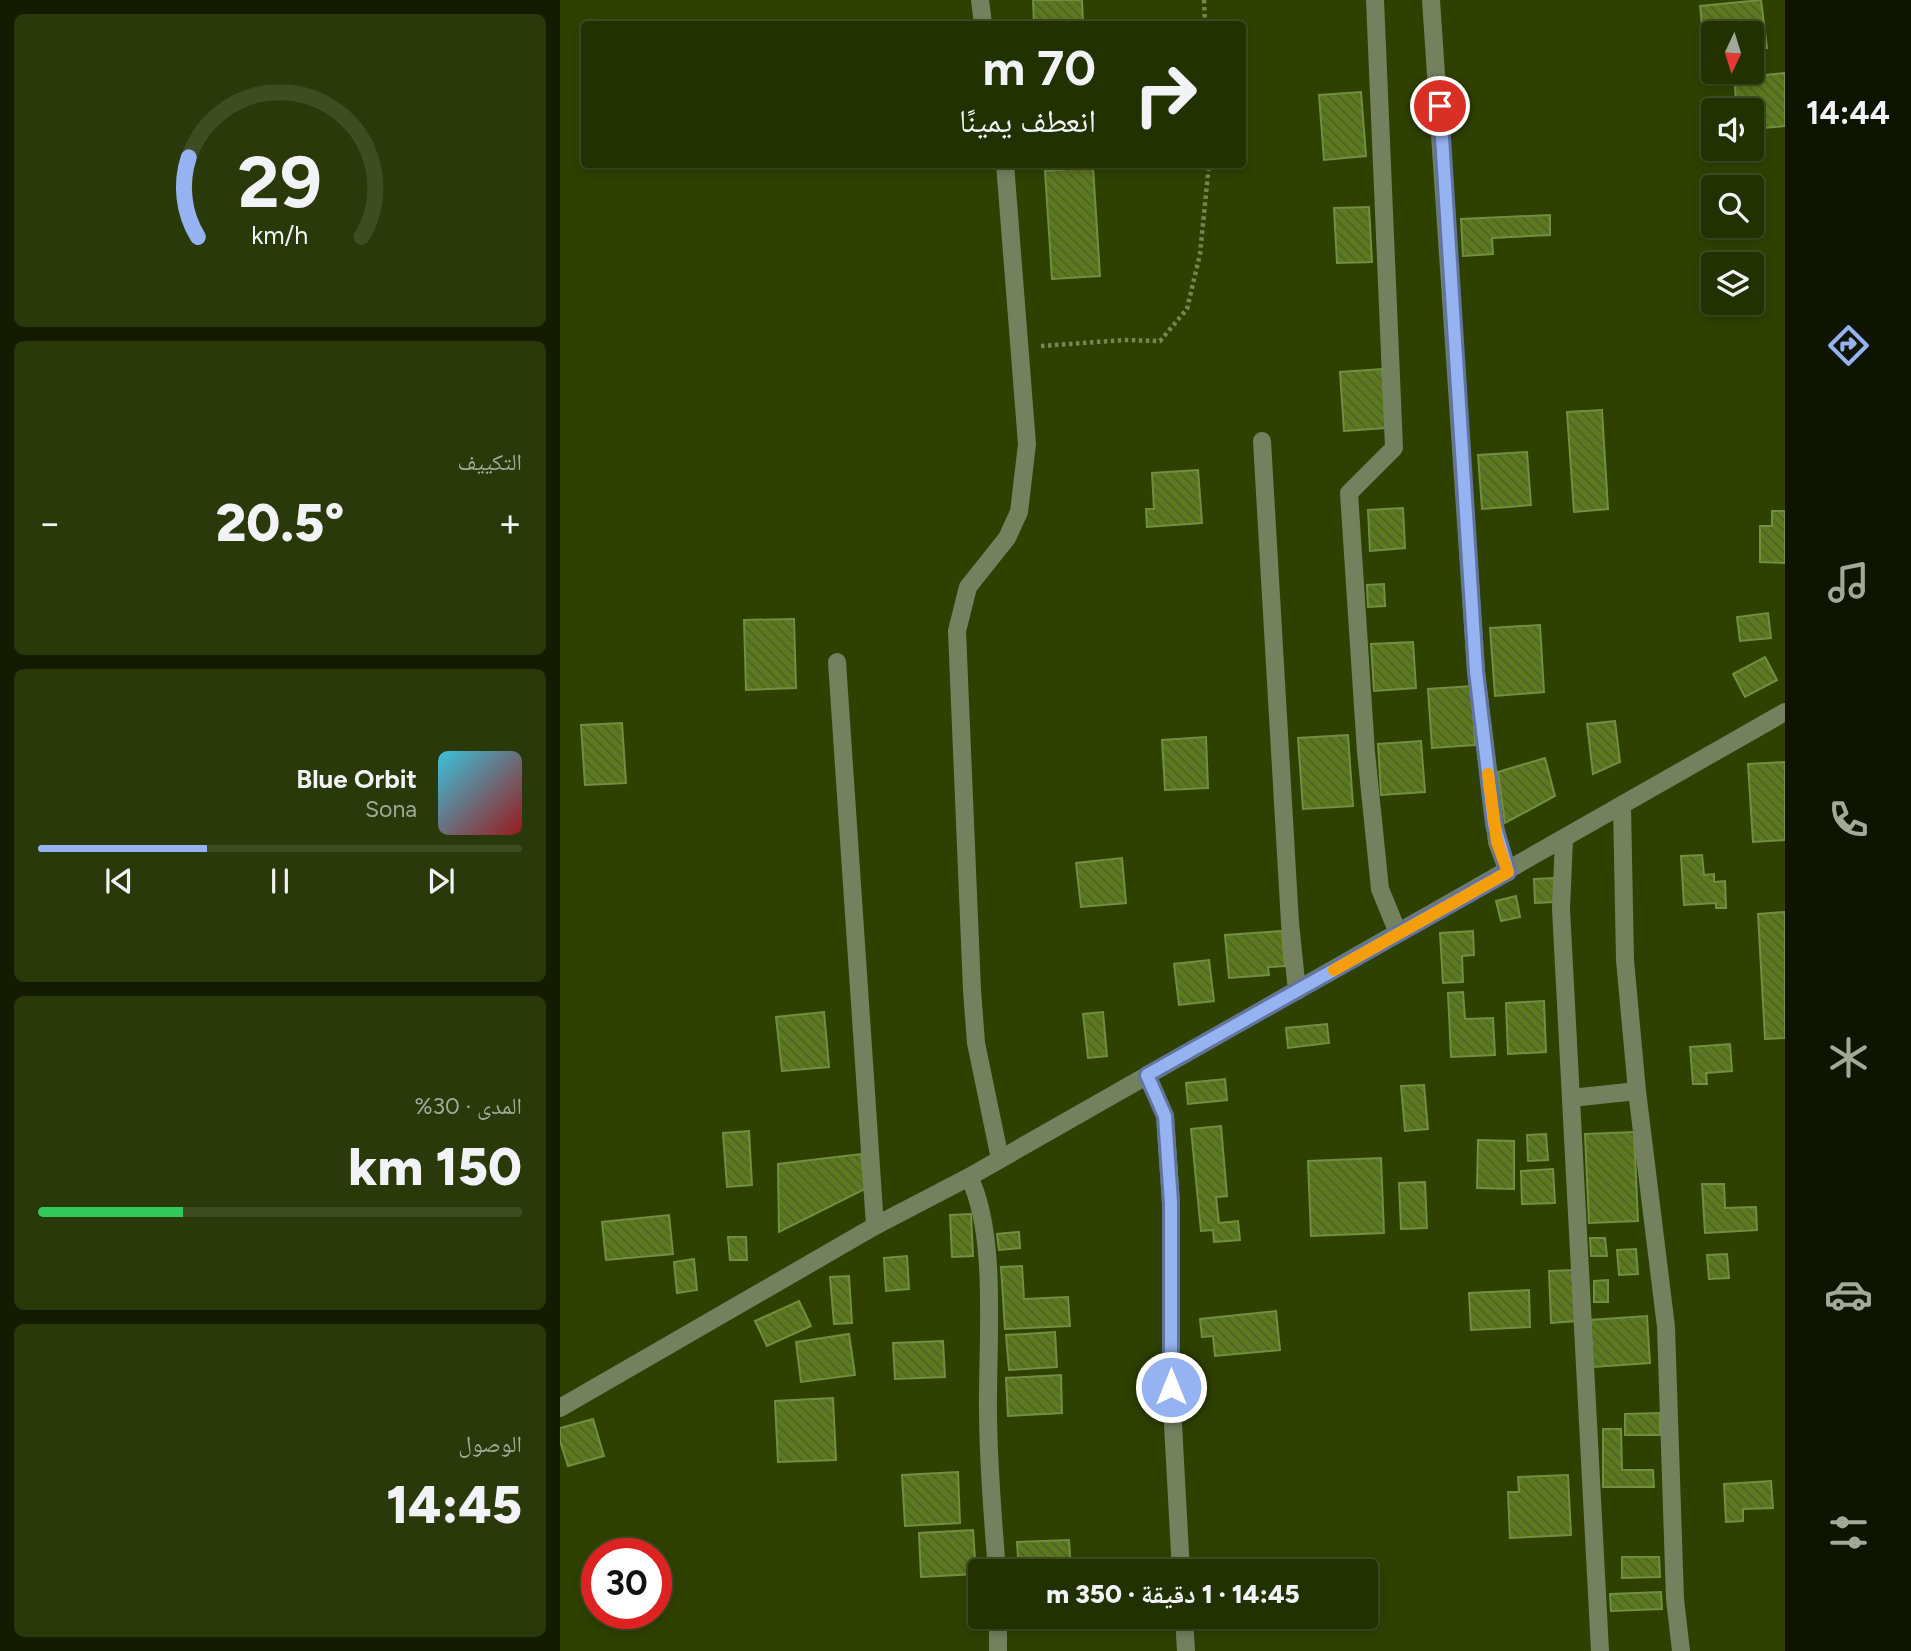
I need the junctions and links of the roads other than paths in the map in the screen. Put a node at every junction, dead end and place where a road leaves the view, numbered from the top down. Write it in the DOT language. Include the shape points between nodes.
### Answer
graph roads {
  1 [pos="980,0"];
  2 [pos="1375,0"];
  3 [pos="1431,0"];
  4 [pos="983,21"];
  5 [pos="1005,168"];
  6 [pos="1262,441"];
  7 [pos="837,662"];
  8 [pos="1785,712"];
  9 [pos="1622,806"];
  10 [pos="1564,839"];
  11 [pos="1508,872"];
  12 [pos="1398,933"];
  13 [pos="1297,991"];
  14 [pos="1147,1075"];
  15 [pos="1637,1091"];
  16 [pos="1571,1098"];
  17 [pos="1000,1159"];
  18 [pos="969,1177"];
  19 [pos="875,1226"];
  20 [pos="560,1408"];
  21 [pos="996,1559"];
  22 [pos="1180,1559"];
  23 [pos="998,1629"];
  24 [pos="1185,1629"];
  25 [pos="998,1651"];
  26 [pos="1186,1651"];
  27 [pos="1600,1651"];
  28 [pos="1681,1651"];
  1 -- 4 [label="street"];
  2 -- 12 [label="street" via="1394,448 1349,493 1380,889"];
  3 -- 11 [label="street" via="1476,671 1497,842"];
  5 -- 17 [label="street" via="1027,443 1019,512 1007,538 968,587 957,631 976,1043"];
  6 -- 13 [label="street"];
  7 -- 19 [label="street"];
  8 -- 9 [label="street"];
  9 -- 10 [label="street"];
  9 -- 15 [label="street" via="1625,960"];
  10 -- 11 [label="street"];
  10 -- 16 [label="street" via="1561,909"];
  11 -- 12 [label="street"];
  12 -- 13 [label="street"];
  13 -- 14 [label="street"];
  14 -- 17 [label="street"];
  14 -- 22 [label="street" via="1165,1116 1171,1203 1171,1387"];
  15 -- 16 [label="street"];
  15 -- 28 [label="street" via="1666,1327 1675,1599"];
  16 -- 27 [label="street"];
  17 -- 18 [label="street"];
  18 -- 19 [label="street"];
  18 -- 21 [label="street" via="978,1193 986,1262"];
  19 -- 20 [label="street"];
  23 -- 25 [label="street"];
  24 -- 26 [label="street"];
}
